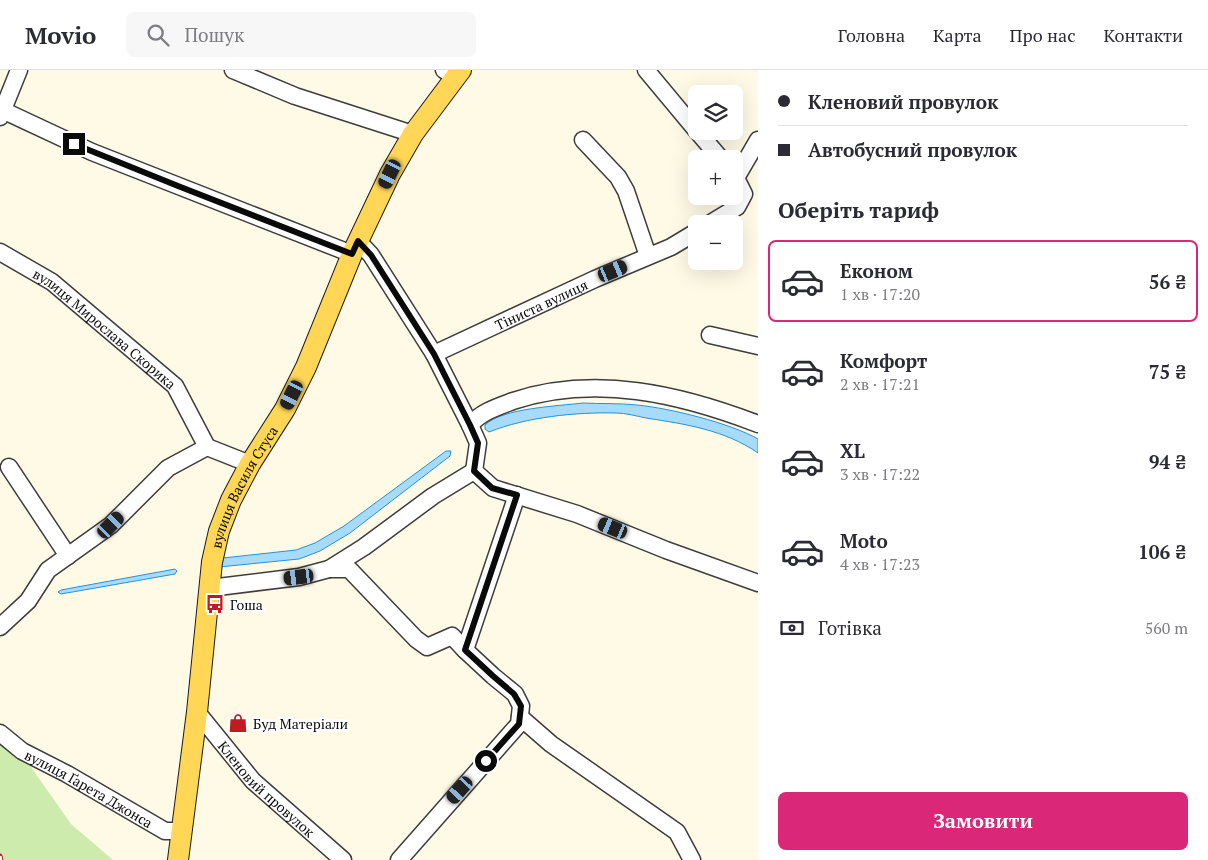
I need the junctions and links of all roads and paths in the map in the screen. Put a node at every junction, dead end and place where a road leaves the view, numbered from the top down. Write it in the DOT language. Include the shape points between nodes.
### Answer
graph roads {
  1 [pos="19,70"];
  2 [pos="233,70"];
  3 [pos="646,70"];
  4 [pos="453,72"];
  5 [pos="1,112"];
  6 [pos="688,120"];
  7 [pos="413,134"];
  8 [pos="583,140"];
  9 [pos="704,140"];
  10 [pos="758,140"];
  11 [pos="713,150"];
  12 [pos="743,163"];
  13 [pos="751,194"];
  14 [pos="724,215"];
  15 [pos="688,237"];
  16 [pos="355,248"];
  17 [pos="0,252"];
  18 [pos="648,256"];
  19 [pos="710,335"];
  20 [pos="758,346"];
  21 [pos="434,354"];
  22 [pos="758,424"];
  23 [pos="470,425"];
  24 [pos="208,447"];
  25 [pos="250,464"];
  26 [pos="9,467"];
  27 [pos="474,471"];
  28 [pos="517,495"];
  29 [pos="68,556"];
  30 [pos="329,569"];
  31 [pos="758,583"];
  32 [pos="209,584"];
  33 [pos="0,627"];
  34 [pos="465,650"];
  35 [pos="196,712"];
  36 [pos="520,717"];
  37 [pos="0,733"];
  38 [pos="182,831"];
  39 [pos="178,860"];
  40 [pos="343,860"];
  41 [pos="399,860"];
  42 [pos="692,860"];
  1 -- 5 [label="street"];
  2 -- 7 [label="street" via="295,96"];
  3 -- 6 [label="street"];
  4 -- 7 [label="main road, вулиця Василя Стуса"];
  5 -- 16 [label="street" via="92,152"];
  7 -- 16 [label="main road, вулиця Василя Стуса"];
  8 -- 18 [label="street" via="618,177 626,191"];
  9 -- 11 [label="street"];
  10 -- 12 [label="street"];
  13 -- 14 [label="street"];
  15 -- 18 [label="street, Тіниста вулиця"];
  16 -- 21 [label="street" via="371,255"];
  16 -- 25 [label="main road, вулиця Василя Стуса" via="286,409"];
  17 -- 24 [label="street, вулиця Мирослава Скорика" via="52,282 175,386"];
  18 -- 21 [label="street, Тіниста вулиця"];
  19 -- 20 [label="street"];
  21 -- 23 [label="street"];
  22 -- 23 [label="street" via="673,397 598,388 524,398 477,416"];
  23 -- 27 [label="street" via="478,443"];
  24 -- 25 [label="street"];
  24 -- 29 [label="street" via="168,468 111,525"];
  25 -- 32 [label="main road, вулиця Василя Стуса" via="219,532"];
  26 -- 29 [label="street"];
  27 -- 28 [label="street" via="492,488"];
  27 -- 30 [label="street"];
  28 -- 31 [label="street" via="577,514"];
  28 -- 34 [label="street"];
  29 -- 33 [label="street" via="48,570 28,601"];
  30 -- 32 [label="street" via="299,577 218,587"];
  30 -- 34 [label="street" via="349,569 427,647 452,636"];
  32 -- 35 [label="main road, вулиця Василя Стуса"];
  34 -- 36 [label="street" via="514,694 521,706"];
  35 -- 38 [label="main road, вулиця Василя Стуса"];
  35 -- 40 [label="street, Кленовий провулок" via="253,781"];
  36 -- 41 [label="street" via="519,724"];
  36 -- 42 [label="street" via="551,744 677,832"];
  37 -- 38 [label="street, вулиця Ґарета Джонса" via="22,751 165,831"];
  38 -- 39 [label="main road, вулиця Василя Стуса"];
}
